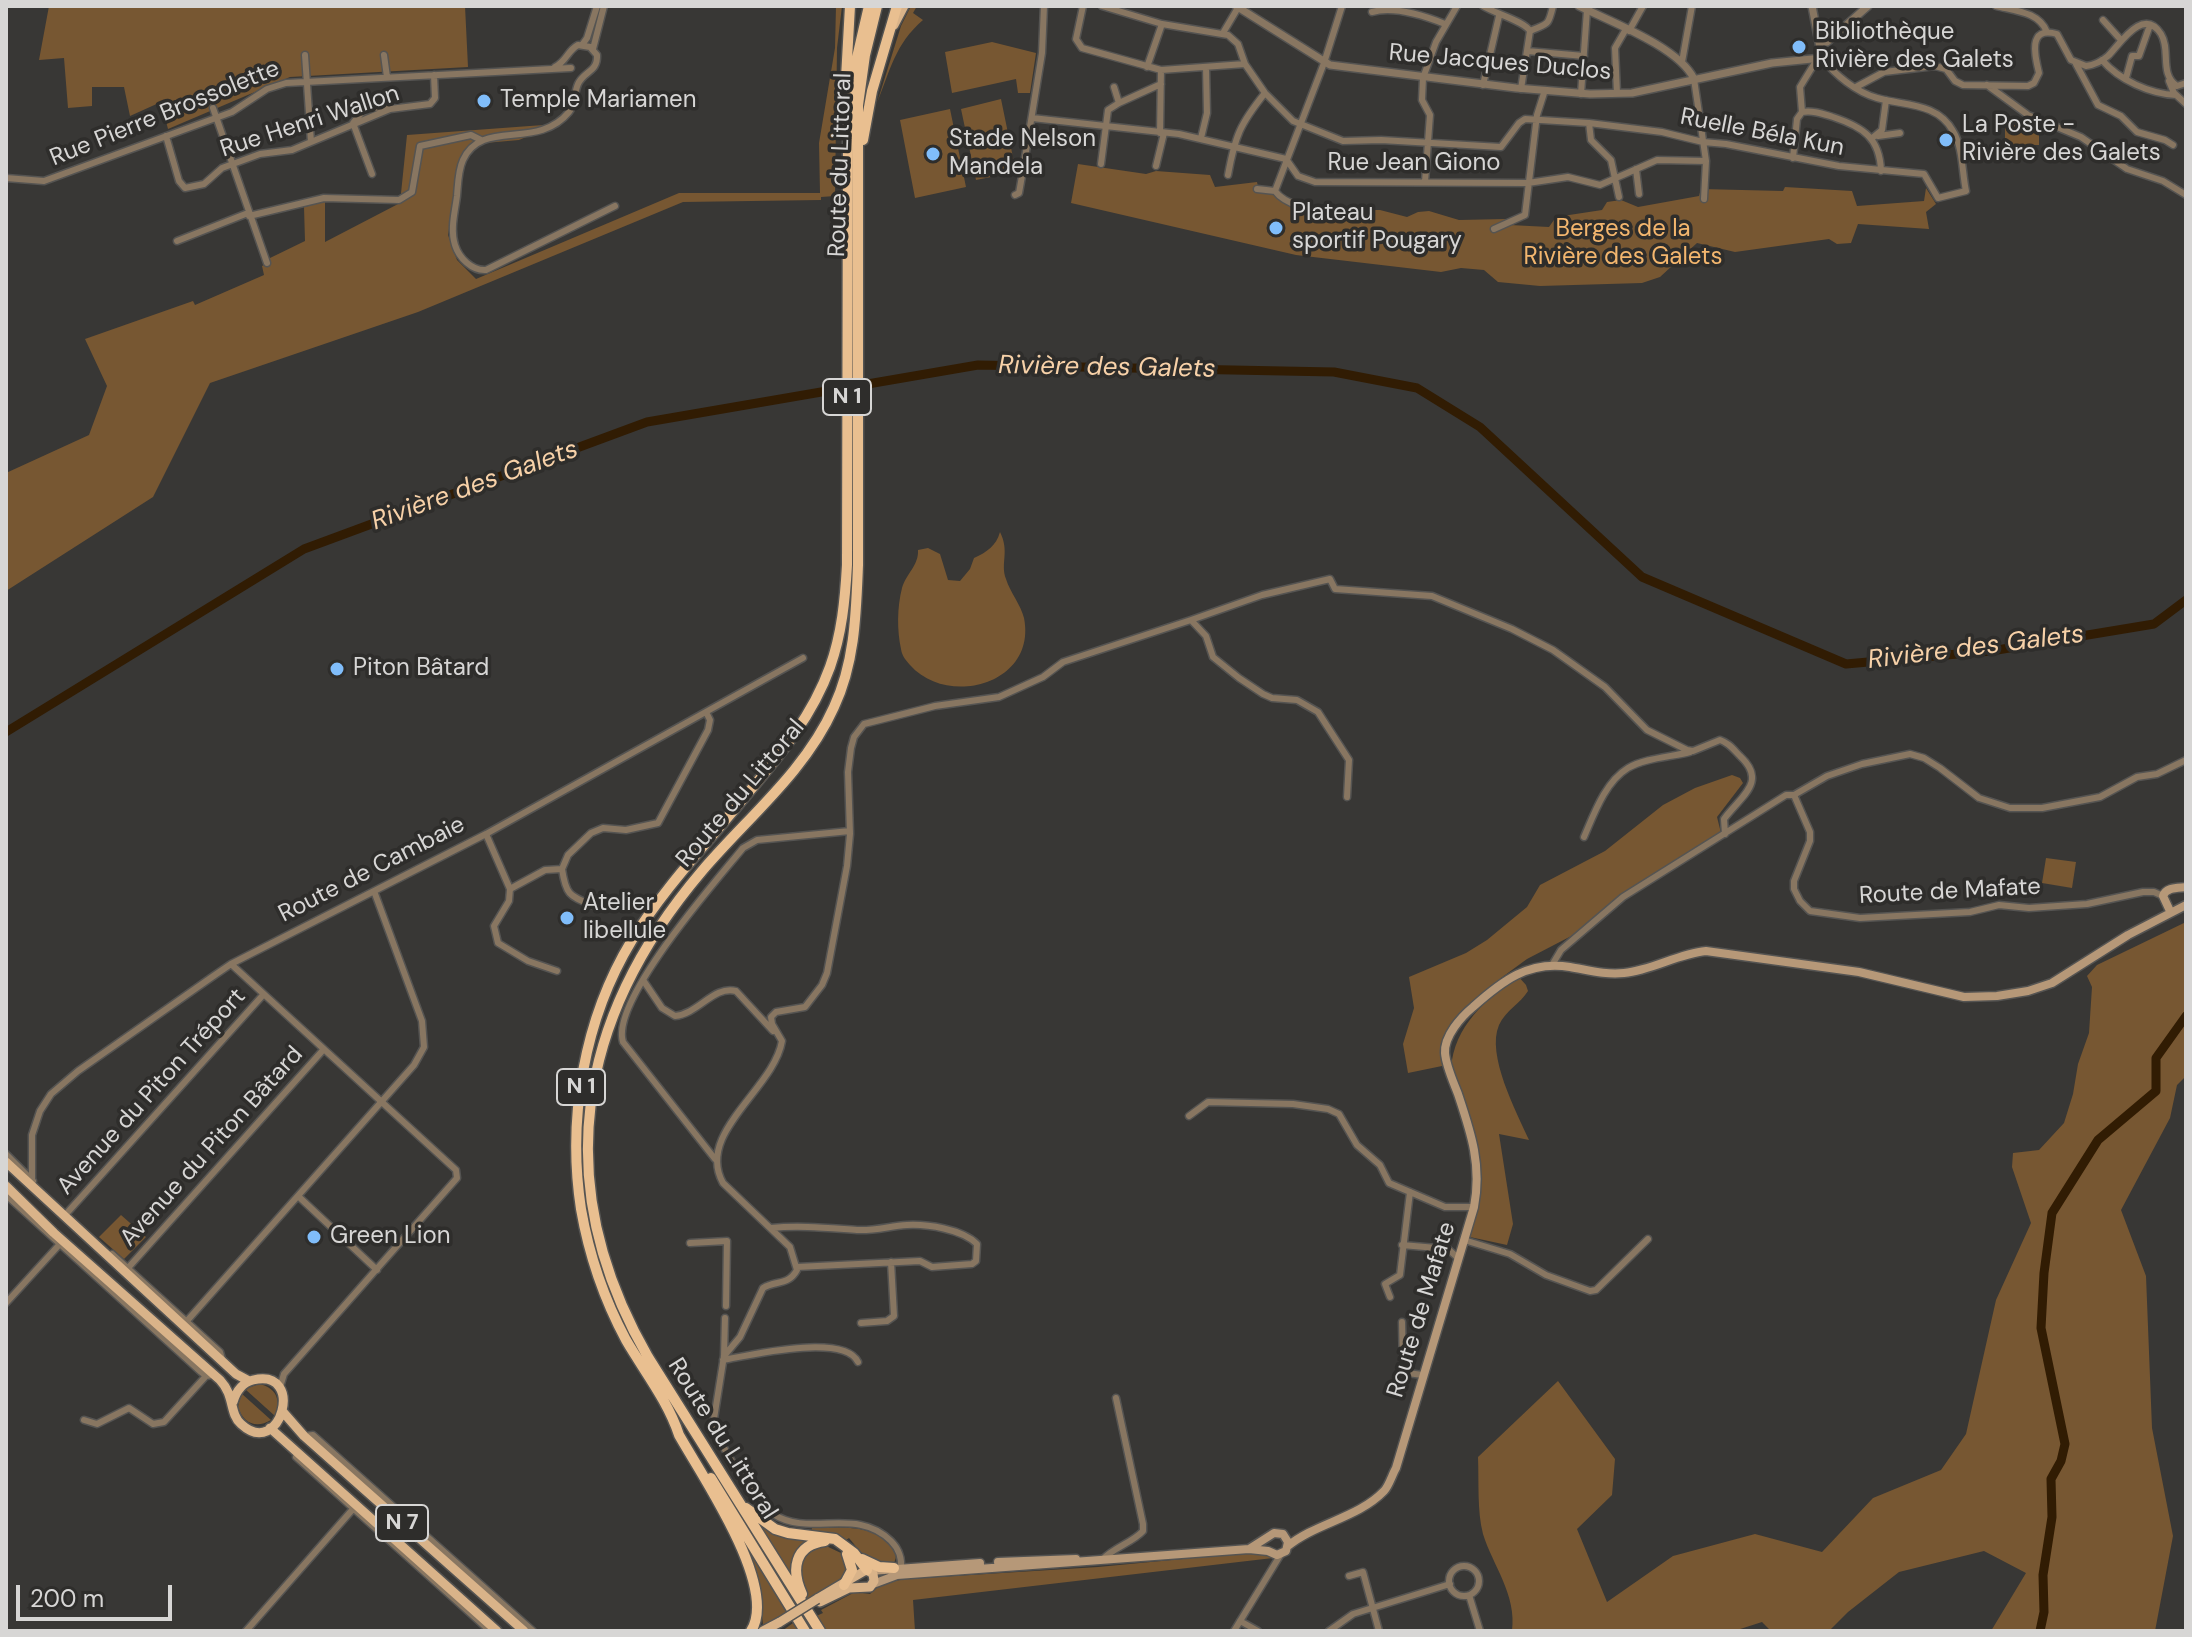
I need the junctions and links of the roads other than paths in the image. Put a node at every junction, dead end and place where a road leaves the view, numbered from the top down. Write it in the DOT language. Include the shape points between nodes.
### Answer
graph roads {
  1 [pos="597,6"];
  2 [pos="604,6"];
  3 [pos="869,6"];
  4 [pos="877,6"];
  5 [pos="897,6"];
  6 [pos="904,6"];
  7 [pos="1044,6"];
  8 [pos="1083,6"];
  9 [pos="1102,6"];
  10 [pos="1238,6"];
  11 [pos="1342,6"];
  12 [pos="1457,6"];
  13 [pos="1483,6"];
  14 [pos="1553,6"];
  15 [pos="1579,6"];
  16 [pos="1643,6"];
  17 [pos="1692,6"];
  18 [pos="1812,6"];
  19 [pos="1868,6"];
  20 [pos="1996,6"];
  21 [pos="850,8"];
  22 [pos="1590,10"];
  23 [pos="1372,12"];
  24 [pos="1499,16"];
  25 [pos="2103,20"];
  26 [pos="1162,24"];
  27 [pos="1445,24"];
  28 [pos="2150,25"];
  29 [pos="1628,30"];
  30 [pos="1530,31"];
  31 [pos="2047,32"];
  32 [pos="1223,33"];
  33 [pos="887,39"];
  34 [pos="2121,40"];
  35 [pos="1820,41"];
  36 [pos="582,45"];
  37 [pos="593,49"];
  38 [pos="1527,51"];
  39 [pos="305,55"];
  40 [pos="384,55"];
  41 [pos="1584,56"];
  42 [pos="568,59"];
  43 [pos="1819,60"];
  44 [pos="2102,60"];
  45 [pos="1682,62"];
  46 [pos="1324,63"];
  47 [pos="1245,64"];
  48 [pos="2076,64"];
  49 [pos="1147,67"];
  50 [pos="1206,67"];
  51 [pos="552,69"];
  52 [pos="573,70"];
  53 [pos="1161,70"];
  54 [pos="585,74"];
  55 [pos="434,75"];
  56 [pos="387,77"];
  57 [pos="2168,77"];
  58 [pos="1423,78"];
  59 [pos="2126,78"];
  60 [pos="1694,79"];
  61 [pos="306,81"];
  62 [pos="578,83"];
  63 [pos="2186,83"];
  64 [pos="1161,84"];
  65 [pos="1483,85"];
  66 [pos="1987,85"];
  67 [pos="1114,87"];
  68 [pos="1856,87"];
  69 [pos="1521,89"];
  70 [pos="1545,90"];
  71 [pos="1265,93"];
  72 [pos="1617,93"];
  73 [pos="1581,94"];
  74 [pos="2176,95"];
  75 [pos="1886,100"];
  76 [pos="1119,103"];
  77 [pos="2186,104"];
  78 [pos="213,108"];
  79 [pos="1802,112"];
  80 [pos="217,118"];
  81 [pos="1032,118"];
  82 [pos="1537,119"];
  83 [pos="353,123"];
  84 [pos="1589,123"];
  85 [pos="1300,125"];
  86 [pos="1106,128"];
  87 [pos="1162,133"];
  88 [pos="1900,133"];
  89 [pos="166,136"];
  90 [pos="1201,138"];
  91 [pos="1871,139"];
  92 [pos="481,140"];
  93 [pos="311,142"];
  94 [pos="1703,142"];
  95 [pos="1427,143"];
  96 [pos="2173,145"];
  97 [pos="1233,147"];
  98 [pos="1793,158"];
  99 [pos="1286,159"];
  100 [pos="1706,161"];
  101 [pos="1101,164"];
  102 [pos="231,165"];
  103 [pos="1156,166"];
  104 [pos="1636,169"];
  105 [pos="1881,171"];
  106 [pos="372,174"];
  107 [pos="1228,175"];
  108 [pos="847,177"];
  109 [pos="6,178"];
  110 [pos="1615,178"];
  111 [pos="1425,182"];
  112 [pos="1528,183"];
  113 [pos="1257,189"];
  114 [pos="1275,191"];
  115 [pos="1639,194"];
  116 [pos="1015,195"];
  117 [pos="2186,195"];
  118 [pos="1619,197"];
  119 [pos="1704,199"];
  120 [pos="615,206"];
  121 [pos="857,206"];
  122 [pos="1332,213"];
  123 [pos="249,214"];
  124 [pos="852,228"];
  125 [pos="1494,229"];
  126 [pos="177,241"];
  127 [pos="267,263"];
  128 [pos="852,565"];
  129 [pos="1191,620"];
  130 [pos="803,658"];
  131 [pos="706,712"];
  132 [pos="1693,751"];
  133 [pos="2186,760"];
  134 [pos="1794,795"];
  135 [pos="1347,797"];
  136 [pos="850,831"];
  137 [pos="486,834"];
  138 [pos="1725,834"];
  139 [pos="1584,837"];
  140 [pos="562,869"];
  141 [pos="2186,887"];
  142 [pos="510,889"];
  143 [pos="374,891"];
  144 [pos="2163,896"];
  145 [pos="2186,905"];
  146 [pos="594,906"];
  147 [pos="2170,911"];
  148 [pos="1561,950"];
  149 [pos="231,964"];
  150 [pos="1552,965"];
  151 [pos="1564,966"];
  152 [pos="557,971"];
  153 [pos="643,980"];
  154 [pos="263,995"];
  155 [pos="782,1041"];
  156 [pos="324,1049"];
  157 [pos="382,1103"];
  158 [pos="1189,1116"];
  159 [pos="6,1154"];
  160 [pos="31,1159"];
  161 [pos="715,1159"];
  162 [pos="6,1162"];
  163 [pos="19,1168"];
  164 [pos="32,1180"];
  165 [pos="6,1186"];
  166 [pos="1410,1192"];
  167 [pos="6,1195"];
  168 [pos="298,1196"];
  169 [pos="1474,1207"];
  170 [pos="67,1213"];
  171 [pos="771,1228"];
  172 [pos="1648,1239"];
  173 [pos="1464,1240"];
  174 [pos="690,1243"];
  175 [pos="59,1245"];
  176 [pos="1402,1245"];
  177 [pos="1458,1258"];
  178 [pos="891,1262"];
  179 [pos="797,1267"];
  180 [pos="128,1268"];
  181 [pos="377,1270"];
  182 [pos="1390,1297"];
  183 [pos="6,1303"];
  184 [pos="726,1306"];
  185 [pos="725,1318"];
  186 [pos="186,1322"];
  187 [pos="1402,1322"];
  188 [pos="861,1323"];
  189 [pos="723,1358"];
  190 [pos="858,1362"];
  191 [pos="223,1363"];
  192 [pos="284,1374"];
  193 [pos="210,1375"];
  194 [pos="1423,1375"];
  195 [pos="249,1381"];
  196 [pos="270,1382"];
  197 [pos="280,1391"];
  198 [pos="1116,1398"];
  199 [pos="233,1402"];
  200 [pos="283,1412"];
  201 [pos="674,1419"];
  202 [pos="84,1420"];
  203 [pos="270,1428"];
  204 [pos="304,1436"];
  205 [pos="291,1446"];
  206 [pos="729,1485"];
  207 [pos="353,1509"];
  208 [pos="1283,1534"];
  209 [pos="1303,1534"];
  210 [pos="1266,1539"];
  211 [pos="1288,1546"];
  212 [pos="1249,1549"];
  213 [pos="1274,1553"];
  214 [pos="850,1554"];
  215 [pos="1099,1560"];
  216 [pos="898,1570"];
  217 [pos="863,1573"];
  218 [pos="1349,1576"];
  219 [pos="1450,1584"];
  220 [pos="844,1585"];
  221 [pos="868,1586"];
  222 [pos="1469,1595"];
  223 [pos="819,1600"];
  224 [pos="1373,1606"];
  225 [pos="1240,1621"];
  226 [pos="774,1628"];
  227 [pos="820,1629"];
  228 [pos="246,1631"];
  229 [pos="490,1631"];
  230 [pos="497,1631"];
  231 [pos="524,1631"];
  232 [pos="533,1631"];
  233 [pos="751,1631"];
  234 [pos="805,1631"];
  235 [pos="1234,1631"];
  236 [pos="1258,1631"];
  237 [pos="1329,1631"];
  238 [pos="1379,1631"];
  239 [pos="1480,1631"];
  1 -- 36 [label="street"];
  2 -- 37 [label="street"];
  3 -- 108 [label="highway, Route du Littoral / N 1" via="853,81"];
  4 -- 121 [label="highway, Route du Littoral / N 1" via="859,94"];
  5 -- 33 [label="highway"];
  6 -- 33 [label="main road"];
  7 -- 81 [label="street"];
  8 -- 49 [label="street" via="1076,39 1082,48"];
  9 -- 26 [label="street"];
  10 -- 32 [label="street"];
  10 -- 46 [label="street, Rue Jacques Duclos"];
  11 -- 46 [label="street"];
  12 -- 27 [label="street"];
  13 -- 24 [label="street"];
  14 -- 30 [label="street" via="1545,27"];
  15 -- 22 [label="street"];
  16 -- 29 [label="street"];
  17 -- 45 [label="street"];
  18 -- 35 [label="street"];
  19 -- 35 [label="street" via="1827,42"];
  20 -- 31 [label="street" via="2037,17"];
  21 -- 108 [label="highway"];
  22 -- 29 [label="street"];
  22 -- 41 [label="street"];
  23 -- 27 [label="street" via="1409,14"];
  24 -- 30 [label="street" via="1523,23"];
  24 -- 65 [label="street"];
  25 -- 34 [label="street"];
  26 -- 32 [label="street"];
  26 -- 49 [label="street"];
  27 -- 58 [label="street"];
  28 -- 34 [label="street" via="2135,26"];
  28 -- 57 [label="street" via="2164,40"];
  28 -- 59 [label="street"];
  29 -- 45 [label="street"];
  29 -- 72 [label="street" via="1615,48"];
  30 -- 38 [label="street"];
  31 -- 48 [label="street" via="2060,37"];
  31 -- 66 [label="street" via="2038,37 2033,51 2039,73 2034,83"];
  32 -- 47 [label="street" via="1238,44"];
  33 -- 121 [label="highway" via="866,122"];
  34 -- 44 [label="street"];
  35 -- 43 [label="street"];
  36 -- 37 [label="street"];
  36 -- 42 [label="street" via="571,50"];
  37 -- 54 [label="street" via="597,62"];
  38 -- 41 [label="street"];
  38 -- 69 [label="street"];
  39 -- 61 [label="street"];
  40 -- 56 [label="street"];
  41 -- 73 [label="street"];
  42 -- 51 [label="street"];
  42 -- 52 [label="street"];
  43 -- 60 [label="street, Rue Jacques Duclos" via="1772,63"];
  43 -- 68 [label="street"];
  43 -- 79 [label="street" via="1800,87"];
  44 -- 48 [label="street"];
  44 -- 59 [label="street"];
  45 -- 60 [label="street"];
  46 -- 58 [label="street, Rue Jacques Duclos"];
  46 -- 85 [label="street"];
  47 -- 50 [label="street"];
  47 -- 71 [label="street"];
  48 -- 96 [label="street" via="2098,105 2121,116 2137,132"];
  49 -- 53 [label="street"];
  50 -- 53 [label="street"];
  50 -- 90 [label="street" via="1207,113"];
  51 -- 52 [label="street, Rue Pierre Brossolette"];
  51 -- 55 [label="street, Rue Pierre Brossolette"];
  52 -- 54 [label="street"];
  52 -- 62 [label="street"];
  53 -- 64 [label="street"];
  54 -- 62 [label="street"];
  55 -- 56 [label="street, Rue Pierre Brossolette"];
  55 -- 83 [label="street, Rue Henri Wallon" via="433,101 366,108"];
  56 -- 61 [label="street, Rue Pierre Brossolette"];
  57 -- 63 [label="street" via="2177,86"];
  57 -- 74 [label="street"];
  58 -- 65 [label="street, Rue Jacques Duclos"];
  58 -- 95 [label="street" via="1422,100 1430,115"];
  59 -- 74 [label="street" via="2153,92"];
  60 -- 72 [label="street, Rue Jacques Duclos"];
  60 -- 94 [label="street"];
  61 -- 80 [label="street, Rue Pierre Brossolette" via="278,85"];
  61 -- 93 [label="street"];
  62 -- 92 [label="street" via="570,111 546,130"];
  64 -- 76 [label="street"];
  64 -- 87 [label="street"];
  65 -- 69 [label="street, Rue Jacques Duclos"];
  66 -- 68 [label="street" via="1960,84 1935,66 1884,72"];
  66 -- 117 [label="street" via="2028,115 2081,137 2127,169"];
  67 -- 76 [label="street"];
  68 -- 75 [label="street"];
  69 -- 70 [label="street, Rue Jacques Duclos"];
  70 -- 73 [label="street, Rue Jacques Duclos"];
  70 -- 82 [label="street"];
  71 -- 85 [label="street"];
  71 -- 97 [label="street" via="1243,119"];
  72 -- 73 [label="street, Rue Jacques Duclos"];
  74 -- 77 [label="street"];
  75 -- 91 [label="street" via="1882,130"];
  75 -- 105 [label="street, Ruelle Béla Kun" via="1926,108 1948,123 1956,137 1966,191 1938,198 1924,174"];
  76 -- 86 [label="street" via="1108,110"];
  78 -- 80 [label="street"];
  79 -- 91 [label="street" via="1851,123"];
  79 -- 98 [label="street"];
  80 -- 89 [label="street, Rue Pierre Brossolette"];
  80 -- 102 [label="street"];
  81 -- 86 [label="street, Rue Jean Giono"];
  81 -- 116 [label="street"];
  82 -- 84 [label="street, Ruelle Béla Kun"];
  82 -- 95 [label="street" via="1522,120 1501,147"];
  82 -- 112 [label="street"];
  83 -- 93 [label="street, Rue Henri Wallon"];
  83 -- 106 [label="street"];
  84 -- 94 [label="street, Ruelle Béla Kun"];
  84 -- 110 [label="street" via="1591,140 1609,155"];
  85 -- 95 [label="street" via="1343,141"];
  85 -- 99 [label="street"];
  86 -- 87 [label="street, Rue Jean Giono"];
  86 -- 101 [label="street"];
  87 -- 90 [label="street, Rue Jean Giono"];
  87 -- 103 [label="street"];
  88 -- 91 [label="street"];
  89 -- 102 [label="street, Rue Henri Wallon" via="185,188 204,184"];
  89 -- 109 [label="street, Rue Pierre Brossolette" via="44,181"];
  90 -- 97 [label="street, Rue Jean Giono"];
  91 -- 105 [label="street" via="1880,153"];
  92 -- 120 [label="street" via="460,167 452,232 466,261 480,270 494,268"];
  92 -- 123 [label="street" via="471,135 420,146 412,192 399,200 324,198"];
  93 -- 102 [label="street, Rue Henri Wallon"];
  94 -- 98 [label="street, Ruelle Béla Kun"];
  94 -- 100 [label="street"];
  95 -- 111 [label="street"];
  97 -- 99 [label="street, Rue Jean Giono"];
  97 -- 107 [label="street"];
  98 -- 105 [label="street, Ruelle Béla Kun"];
  99 -- 111 [label="street, Rue Jean Giono" via="1305,180"];
  99 -- 114 [label="street"];
  100 -- 104 [label="street, Rue Jean Giono" via="1662,159"];
  100 -- 119 [label="street"];
  102 -- 123 [label="street"];
  104 -- 110 [label="street, Rue Jean Giono"];
  104 -- 115 [label="street"];
  108 -- 124 [label="highway, Route du Littoral / N 1"];
  110 -- 112 [label="street, Rue Jean Giono" via="1600,185 1568,177"];
  110 -- 118 [label="street"];
  111 -- 112 [label="street, Rue Jean Giono"];
  112 -- 125 [label="street" via="1525,215"];
  113 -- 114 [label="street"];
  114 -- 122 [label="street" via="1294,205"];
  121 -- 124 [label="highway, Route du Littoral / N 1"];
  123 -- 126 [label="street"];
  123 -- 127 [label="street"];
  124 -- 128 [label="highway, Route du Littoral / N 1"];
  128 -- 201 [label="highway, Route du Littoral / N 1" via="836,648 811,708 777,759 656,905 620,963 593,1030 578,1103 579,1193 605,1295"];
  128 -- 206 [label="highway, Route du Littoral / N 1" via="855,627 850,662 825,726 658,926 613,1011 591,1092 590,1187 609,1276 641,1346"];
  129 -- 132 [label="street" via="1330,579 1335,589 1432,596 1553,650 1605,687 1647,730"];
  129 -- 135 [label="street" via="1206,636 1213,657 1239,678 1272,698 1297,700 1313,709 1349,760"];
  129 -- 136 [label="street" via="1069,659 999,697 864,724 851,748"];
  130 -- 131 [label="street, Route de Cambaie"];
  131 -- 137 [label="street, Route de Cambaie"];
  131 -- 140 [label="street" via="708,730 658,823 591,833 568,855"];
  132 -- 138 [label="street" via="1725,741 1751,767 1750,788 1724,819"];
  132 -- 139 [label="street" via="1629,768 1606,793"];
  133 -- 134 [label="street" via="2100,797 2042,808 2010,808 1979,798 1940,768 1910,754 1839,771"];
  134 -- 138 [label="street"];
  134 -- 144 [label="street, Route de Mafate" via="1810,832 1794,889 1810,911 1860,918 1970,912 1999,905 2062,906 2143,892"];
  136 -- 153 [label="street" via="757,840 743,848 677,928"];
  136 -- 155 [label="street" via="827,973 805,1007 771,1017"];
  137 -- 142 [label="street"];
  137 -- 143 [label="street, Route de Cambaie"];
  138 -- 148 [label="street" via="1623,897"];
  140 -- 142 [label="street" via="545,870"];
  140 -- 146 [label="street" via="570,896"];
  141 -- 144 [label="main road, Route de Mafate" via="2168,889"];
  142 -- 152 [label="street" via="494,926 498,943"];
  143 -- 149 [label="street, Route de Cambaie"];
  143 -- 157 [label="street" via="425,1031 422,1054"];
  144 -- 147 [label="main road"];
  145 -- 147 [label="main road, Route de Mafate"];
  147 -- 151 [label="main road, Route de Mafate" via="2067,976 1997,996 1964,997 1859,972 1720,951 1685,953 1621,974"];
  148 -- 150 [label="street"];
  148 -- 151 [label="street"];
  149 -- 154 [label="street"];
  149 -- 160 [label="street, Route de Cambaie" via="51,1094 32,1135"];
  150 -- 151 [label="main road, Route de Mafate"];
  150 -- 169 [label="main road, Route de Mafate" via="1525,969 1497,987 1465,1014 1446,1044 1478,1166"];
  153 -- 155 [label="street" via="662,1008 675,1016 690,1013 722,990 732,990"];
  153 -- 161 [label="street" via="621,1030 623,1042"];
  154 -- 156 [label="street"];
  154 -- 170 [label="street, Avenue du Piton Tréport"];
  155 -- 161 [label="street" via="779,1058 728,1127"];
  156 -- 157 [label="street"];
  156 -- 180 [label="street, Avenue du Piton Bâtard"];
  157 -- 168 [label="street"];
  157 -- 181 [label="street" via="456,1170 457,1178"];
  158 -- 166 [label="street" via="1208,1102 1328,1109 1339,1114 1388,1182"];
  159 -- 163 [label="street"];
  160 -- 163 [label="street"];
  160 -- 164 [label="street, Route de Cambaie"];
  161 -- 171 [label="street" via="723,1183"];
  162 -- 191 [label="main road"];
  163 -- 164 [label="street"];
  164 -- 170 [label="street"];
  165 -- 193 [label="main road"];
  166 -- 169 [label="street" via="1445,1207"];
  166 -- 176 [label="street"];
  167 -- 175 [label="street"];
  168 -- 181 [label="street"];
  168 -- 186 [label="street"];
  169 -- 173 [label="main road, Route de Mafate"];
  170 -- 180 [label="street"];
  171 -- 178 [label="street" via="860,1231 912,1225 957,1233 978,1248 972,1264"];
  171 -- 179 [label="street" via="790,1247"];
  172 -- 173 [label="street" via="1590,1291 1510,1254"];
  173 -- 177 [label="main road, Route de Mafate"];
  174 -- 184 [label="street" via="727,1241"];
  175 -- 183 [label="street"];
  175 -- 193 [label="street"];
  176 -- 177 [label="street" via="1448,1249"];
  176 -- 182 [label="street" via="1400,1275 1385,1284"];
  177 -- 194 [label="main road, Route de Mafate"];
  178 -- 179 [label="street"];
  178 -- 188 [label="street" via="894,1316"];
  179 -- 189 [label="street" via="793,1278 763,1288 740,1337"];
  180 -- 186 [label="street"];
  181 -- 192 [label="street"];
  185 -- 189 [label="street"];
  186 -- 191 [label="street" via="220,1352"];
  187 -- 194 [label="street" via="1403,1369"];
  189 -- 190 [label="street" via="829,1347 848,1351"];
  189 -- 216 [label="street" via="715,1433 761,1501 773,1514 799,1522 857,1523 879,1531 896,1547"];
  191 -- 195 [label="main road"];
  192 -- 196 [label="street"];
  192 -- 197 [label="street"];
  193 -- 199 [label="main road" via="229,1390"];
  193 -- 202 [label="street" via="164,1422 153,1424 129,1408 97,1424"];
  194 -- 209 [label="main road, Route de Mafate" via="1385,1490"];
  195 -- 196 [label="main road"];
  195 -- 199 [label="main road"];
  196 -- 197 [label="main road"];
  197 -- 200 [label="main road"];
  198 -- 215 [label="street" via="1143,1531"];
  199 -- 203 [label="main road" via="244,1426"];
  200 -- 203 [label="main road"];
  200 -- 204 [label="main road, N 7"];
  201 -- 233 [label="highway" via="747,1559 758,1602"];
  201 -- 234 [label="highway, Route du Littoral / N 1"];
  203 -- 205 [label="main road, N 7"];
  204 -- 231 [label="main road, N 7"];
  204 -- 232 [label="street" via="313,1435"];
  205 -- 207 [label="street" via="295,1456"];
  205 -- 230 [label="main road, N 7"];
  206 -- 214 [label="highway" via="764,1523 788,1533 835,1539"];
  206 -- 227 [label="highway, Route du Littoral / N 1"];
  207 -- 228 [label="street"];
  207 -- 229 [label="street"];
  208 -- 209 [label="main road, Route de Mafate"];
  208 -- 210 [label="main road, Route de Mafate"];
  208 -- 211 [label="main road"];
  209 -- 211 [label="main road, Route de Mafate"];
  210 -- 212 [label="main road"];
  210 -- 213 [label="main road"];
  211 -- 213 [label="main road, Route de Mafate"];
  212 -- 213 [label="main road"];
  212 -- 215 [label="main road"];
  213 -- 225 [label="street" via="1271,1568"];
  214 -- 216 [label="highway"];
  214 -- 217 [label="highway"];
  214 -- 220 [label="highway" via="852,1570"];
  214 -- 227 [label="highway" via="824,1541 809,1545 797,1559 799,1588"];
  215 -- 216 [label="main road"];
  216 -- 217 [label="main road"];
  216 -- 221 [label="main road"];
  217 -- 220 [label="main road"];
  217 -- 221 [label="main road" via="874,1577"];
  217 -- 221 [label="main road" via="857,1584"];
  218 -- 224 [label="street" via="1363,1572"];
  219 -- 222 [label="street" via="1459,1595"];
  219 -- 222 [label="street" via="1456,1569 1473,1569 1478,1584"];
  219 -- 224 [label="street"];
  220 -- 223 [label="main road"];
  221 -- 223 [label="main road"];
  222 -- 239 [label="street"];
  223 -- 226 [label="main road, bridge"];
  224 -- 237 [label="street"];
  224 -- 238 [label="street"];
  225 -- 235 [label="street"];
  225 -- 236 [label="street"];
}
